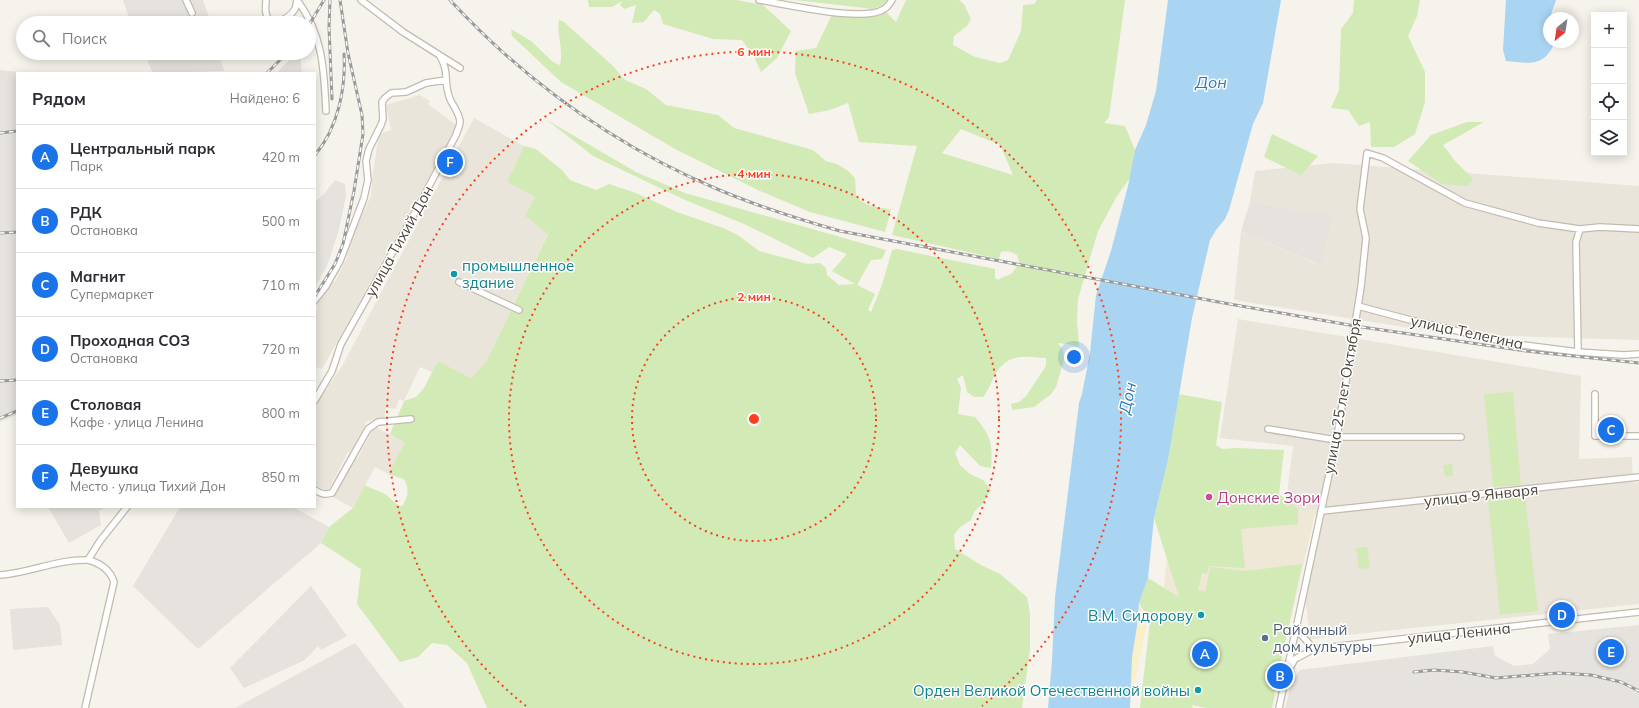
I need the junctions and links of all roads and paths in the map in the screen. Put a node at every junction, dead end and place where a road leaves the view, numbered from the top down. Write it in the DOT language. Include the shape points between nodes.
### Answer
graph roads {
  1 [pos="186,0"];
  2 [pos="266,0"];
  3 [pos="297,0"];
  4 [pos="361,0"];
  5 [pos="759,0"];
  6 [pos="892,0"];
  7 [pos="192,13"];
  8 [pos="267,16"];
  9 [pos="288,16"];
  10 [pos="308,16"];
  11 [pos="316,35"];
  12 [pos="440,56"];
  13 [pos="460,68"];
  14 [pos="446,80"];
  15 [pos="326,111"];
  16 [pos="1580,229"];
  17 [pos="1639,230"];
  18 [pos="459,282"];
  19 [pos="316,299"];
  20 [pos="1358,306"];
  21 [pos="519,310"];
  22 [pos="1578,352"];
  23 [pos="1639,354"];
  24 [pos="1595,394"];
  25 [pos="316,398"];
  26 [pos="411,419"];
  27 [pos="1268,429"];
  28 [pos="1639,436"];
  29 [pos="1460,437"];
  30 [pos="1336,439"];
  31 [pos="1639,477"];
  32 [pos="316,491"];
  33 [pos="126,508"];
  34 [pos="1322,511"];
  35 [pos="88,560"];
  36 [pos="0,575"];
  37 [pos="1639,612"];
  38 [pos="1296,629"];
  39 [pos="1314,649"];
  40 [pos="1288,672"];
  41 [pos="85,708"];
  42 [pos="1279,708"];
  1 -- 7 [label="street"];
  2 -- 8 [label="street"];
  3 -- 9 [label="street" via="295,9"];
  3 -- 10 [label="street"];
  4 -- 12 [label="street"];
  5 -- 6 [label="street" via="850,15 884,10"];
  11 -- 15 [label="street" via="322,56"];
  12 -- 13 [label="street"];
  12 -- 14 [label="street, улица Тихий Дон" via="445,65"];
  14 -- 19 [label="street" via="426,83 406,92 391,93 382,102 382,125 366,160 368,180 364,198 340,261"];
  14 -- 25 [label="street, улица Тихий Дон" via="446,88 460,123 456,135 341,344 332,371"];
  16 -- 17 [label="street" via="1600,227"];
  16 -- 20 [label="street, улица 25 лет Октября" via="1538,222 1465,204 1383,158 1367,153 1360,209 1366,238"];
  16 -- 22 [label="street" via="1576,242"];
  18 -- 21 [label="street"];
  20 -- 22 [label="street, улица Телегина" via="1516,344"];
  20 -- 30 [label="street, улица 25 лет Октября"];
  22 -- 23 [label="street, улица Телегина" via="1624,356"];
  24 -- 28 [label="street" via="1595,436"];
  26 -- 32 [label="street" via="378,422 368,429 332,492 327,494"];
  27 -- 30 [label="street"];
  29 -- 30 [label="street"];
  30 -- 34 [label="street, улица 25 лет Октября"];
  31 -- 34 [label="street, улица 9 Января"];
  33 -- 35 [label="street"];
  34 -- 38 [label="street, улица 25 лет Октября"];
  35 -- 36 [label="street" via="73,559"];
  35 -- 41 [label="street" via="104,566 114,582"];
  37 -- 39 [label="street, улица Ленина"];
  38 -- 39 [label="street"];
  38 -- 40 [label="street, улица 25 лет Октября"];
  39 -- 40 [label="street, улица Ленина" via="1295,659"];
  40 -- 42 [label="street, улица 25 лет Октября"];
}
